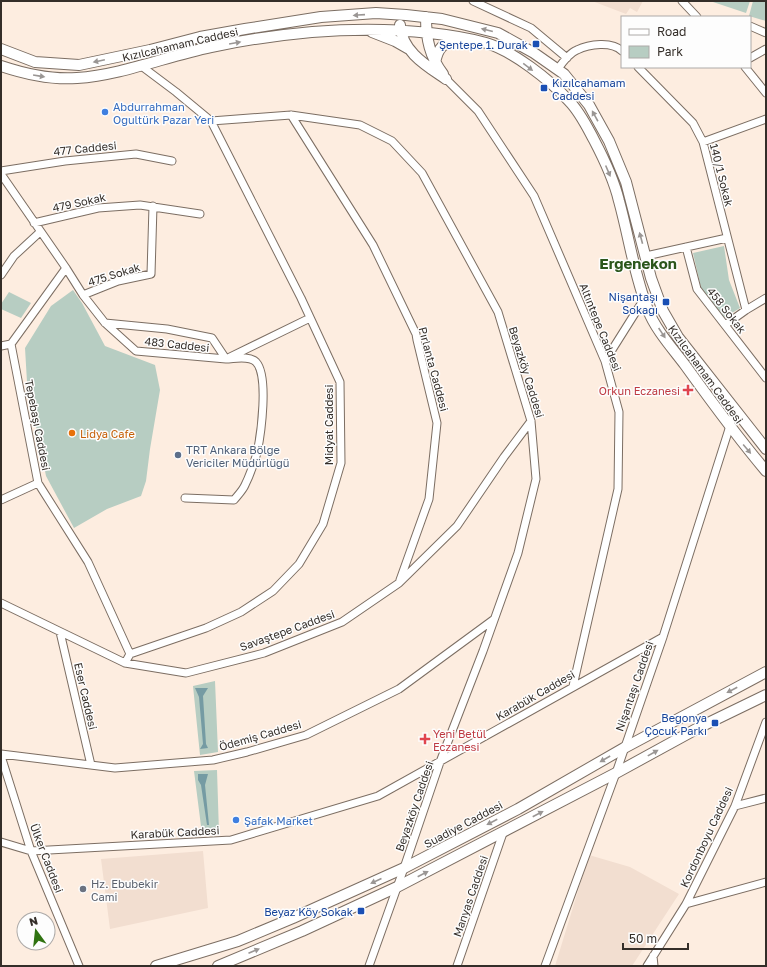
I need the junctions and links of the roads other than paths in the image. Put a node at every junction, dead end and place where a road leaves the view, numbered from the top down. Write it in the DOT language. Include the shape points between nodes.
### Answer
graph roads {
  1 [pos="473,1"];
  2 [pos="682,1"];
  3 [pos="399,15"];
  4 [pos="696,16"];
  5 [pos="426,17"];
  6 [pos="751,26"];
  7 [pos="363,29"];
  8 [pos="400,30"];
  9 [pos="766,32"];
  10 [pos="426,33"];
  11 [pos="463,38"];
  12 [pos="1,49"];
  13 [pos="409,49"];
  14 [pos="766,49"];
  15 [pos="621,50"];
  16 [pos="751,57"];
  17 [pos="567,58"];
  18 [pos="435,63"];
  19 [pos="140,65"];
  20 [pos="1,66"];
  21 [pos="639,68"];
  22 [pos="746,68"];
  23 [pos="557,70"];
  24 [pos="446,79"];
  25 [pos="766,93"];
  26 [pos="292,115"];
  27 [pos="766,119"];
  28 [pos="211,121"];
  29 [pos="703,142"];
  30 [pos="172,161"];
  31 [pos="1,173"];
  32 [pos="152,206"];
  33 [pos="200,214"];
  34 [pos="34,224"];
  35 [pos="40,232"];
  36 [pos="727,238"];
  37 [pos="686,247"];
  38 [pos="646,256"];
  39 [pos="66,268"];
  40 [pos="1,275"];
  41 [pos="653,283"];
  42 [pos="83,295"];
  43 [pos="766,298"];
  44 [pos="644,299"];
  45 [pos="746,310"];
  46 [pos="310,318"];
  47 [pos="105,323"];
  48 [pos="725,325"];
  49 [pos="11,344"];
  50 [pos="1,346"];
  51 [pos="226,359"];
  52 [pos="605,361"];
  53 [pos="766,378"];
  54 [pos="735,410"];
  55 [pos="531,421"];
  56 [pos="730,426"];
  57 [pos="766,449"];
  58 [pos="766,471"];
  59 [pos="38,483"];
  60 [pos="185,498"];
  61 [pos="1,500"];
  62 [pos="399,583"];
  63 [pos="1,603"];
  64 [pos="493,620"];
  65 [pos="60,632"];
  66 [pos="663,637"];
  67 [pos="130,654"];
  68 [pos="125,663"];
  69 [pos="766,672"];
  70 [pos="573,686"];
  71 [pos="766,695"];
  72 [pos="766,722"];
  73 [pos="624,748"];
  74 [pos="1,755"];
  75 [pos="440,762"];
  76 [pos="91,765"];
  77 [pos="616,773"];
  78 [pos="766,798"];
  79 [pos="735,806"];
  80 [pos="503,833"];
  81 [pos="1,842"];
  82 [pos="31,851"];
  83 [pos="404,868"];
  84 [pos="766,882"];
  85 [pos="397,887"];
  86 [pos="686,904"];
  87 [pos="653,956"];
  88 [pos="79,966"];
  89 [pos="156,966"];
  90 [pos="218,966"];
  91 [pos="369,966"];
  92 [pos="458,966"];
  93 [pos="545,966"];
  94 [pos="647,966"];
  95 [pos="654,966"];
  1 -- 17 [label="street" via="531,28"];
  2 -- 4 [label="street"];
  3 -- 5 [label="main road, Kızılcahamam Caddesi"];
  3 -- 8 [label="main road"];
  3 -- 12 [label="main road, Kızılcahamam Caddesi, one-way" via="376,13 245,29 79,65 35,62"];
  5 -- 10 [label="main road"];
  23 -- 5 [label="main road, Kızılcahamam Caddesi, one-way" via="498,33"];
  6 -- 9 [label="street"];
  7 -- 8 [label="main road, Kızılcahamam Caddesi"];
  7 -- 13 [label="main road"];
  19 -- 7 [label="main road, Kızılcahamam Caddesi, one-way" via="245,41 311,32"];
  8 -- 10 [label="main road, Kızılcahamam Caddesi"];
  8 -- 13 [label="main road"];
  10 -- 11 [label="main road, Kızılcahamam Caddesi"];
  10 -- 18 [label="main road"];
  11 -- 18 [label="main road" via="440,47"];
  11 -- 44 [label="main road, Kızılcahamam Caddesi, one-way" via="486,43 512,55 570,102 584,122 619,198"];
  13 -- 24 [label="main road" via="420,61"];
  14 -- 16 [label="street"];
  15 -- 17 [label="street" via="600,44 576,50"];
  17 -- 23 [label="street"];
  18 -- 24 [label="main road"];
  20 -- 19 [label="main road, Kızılcahamam Caddesi, one-way" via="50,77 77,78"];
  19 -- 28 [label="street, Midyat Caddesi"];
  21 -- 29 [label="street, 140/1 Sokak" via="693,123"];
  22 -- 25 [label="street"];
  38 -- 23 [label="main road, Kızılcahamam Caddesi, one-way" via="626,182 609,141 589,105 564,74"];
  24 -- 52 [label="street, Altıntepe Caddesi" via="478,111 534,196"];
  26 -- 28 [label="street, Beyazköy Caddesi"];
  26 -- 55 [label="street, Beyazköy Caddesi" via="360,125 392,141 422,173 498,312"];
  26 -- 62 [label="street, Pırlanta Caddesi" via="373,245 416,334 437,423 429,499"];
  27 -- 29 [label="street"];
  28 -- 46 [label="street, Midyat Caddesi"];
  29 -- 36 [label="street, 140/1 Sokak"];
  30 -- 31 [label="street, 477 Caddesi" via="136,154 65,161"];
  31 -- 34 [label="street, 483 Caddesi"];
  32 -- 33 [label="street, 479 Sokak"];
  32 -- 34 [label="street, 479 Sokak" via="98,208"];
  32 -- 42 [label="street, 475 Sokak" via="151,274 118,281"];
  34 -- 35 [label="street, 483 Caddesi"];
  35 -- 39 [label="street, 483 Caddesi"];
  35 -- 40 [label="street" via="14,256"];
  36 -- 37 [label="street"];
  36 -- 45 [label="street, 140/1 Sokak"];
  37 -- 38 [label="street"];
  37 -- 48 [label="street, 458 Sokak" via="697,289"];
  38 -- 41 [label="main road, Kızılcahamam Caddesi"];
  39 -- 42 [label="street, 483 Caddesi"];
  39 -- 49 [label="street"];
  41 -- 44 [label="main road"];
  41 -- 54 [label="main road, Kızılcahamam Caddesi" via="663,311 678,337"];
  42 -- 47 [label="street, 483 Caddesi"];
  43 -- 45 [label="street"];
  44 -- 52 [label="street"];
  44 -- 56 [label="main road, Kızılcahamam Caddesi, one-way" via="649,314 662,334"];
  45 -- 48 [label="street"];
  46 -- 51 [label="street"];
  46 -- 67 [label="street, Midyat Caddesi" via="340,382 341,463 323,524 299,564 273,591 241,612 206,628"];
  47 -- 51 [label="street, 483 Caddesi" via="136,351"];
  47 -- 51 [label="street" via="167,329 212,338"];
  48 -- 53 [label="street, 458 Sokak"];
  49 -- 50 [label="street"];
  49 -- 59 [label="street, Tepebaşı Caddesi"];
  51 -- 60 [label="street, 483 Caddesi" via="255,360 261,369 262,419 256,453 245,485 234,500"];
  52 -- 70 [label="street, Altıntepe Caddesi" via="619,412 618,489"];
  54 -- 56 [label="street, Nişantaşı Caddesi"];
  54 -- 57 [label="main road, Kızılcahamam Caddesi"];
  55 -- 62 [label="street, Savaştepe Caddesi" via="457,526"];
  55 -- 64 [label="street, Beyazköy Caddesi" via="536,479 518,553"];
  56 -- 58 [label="main road, Kızılcahamam Caddesi, one-way"];
  56 -- 66 [label="street, Nişantaşı Caddesi"];
  59 -- 61 [label="street"];
  59 -- 67 [label="street, Tepebaşı Caddesi" via="88,562"];
  62 -- 68 [label="street, Savaştepe Caddesi" via="342,622 264,653 186,673"];
  63 -- 65 [label="street, Savaştepe Caddesi"];
  64 -- 75 [label="street, Beyazköy Caddesi"];
  64 -- 76 [label="street, Ödemiş Caddesi" via="399,689 306,735 214,760 115,768"];
  65 -- 68 [label="street, Savaştepe Caddesi"];
  65 -- 76 [label="street, Eser Caddesi"];
  66 -- 70 [label="street, Karabük Caddesi"];
  66 -- 73 [label="street, Nişantaşı Caddesi"];
  67 -- 68 [label="street"];
  69 -- 73 [label="main road, Suadiye Caddesi, one-way"];
  70 -- 75 [label="street, Karabük Caddesi"];
  77 -- 71 [label="main road, one-way" via="700,727"];
  72 -- 79 [label="street, Kordonboyu Caddesi"];
  73 -- 77 [label="street, Nişantaşı Caddesi"];
  73 -- 83 [label="main road, Suadiye Caddesi, one-way" via="518,809"];
  74 -- 76 [label="street, Ödemiş Caddesi"];
  74 -- 82 [label="street, Ülker Caddesi"];
  75 -- 82 [label="street, Karabük Caddesi" via="378,796 231,840"];
  75 -- 83 [label="street, Beyazköy Caddesi"];
  80 -- 77 [label="main road, one-way"];
  77 -- 93 [label="street, Nişantaşı Caddesi"];
  78 -- 79 [label="street"];
  79 -- 86 [label="street, Kordonboyu Caddesi"];
  85 -- 80 [label="main road, one-way"];
  80 -- 92 [label="street, Manyas Caddesi"];
  81 -- 82 [label="street, Karabük Caddesi"];
  82 -- 88 [label="street, Ülker Caddesi"];
  83 -- 85 [label="street, Beyazköy Caddesi"];
  83 -- 89 [label="main road, Suadiye Caddesi, one-way" via="238,941"];
  84 -- 86 [label="street"];
  90 -- 85 [label="main road, one-way"];
  85 -- 91 [label="street, Beyazköy Caddesi"];
  86 -- 87 [label="street, Kordonboyu Caddesi"];
  87 -- 94 [label="street, Kordonboyu Caddesi"];
  87 -- 95 [label="street"];
}
